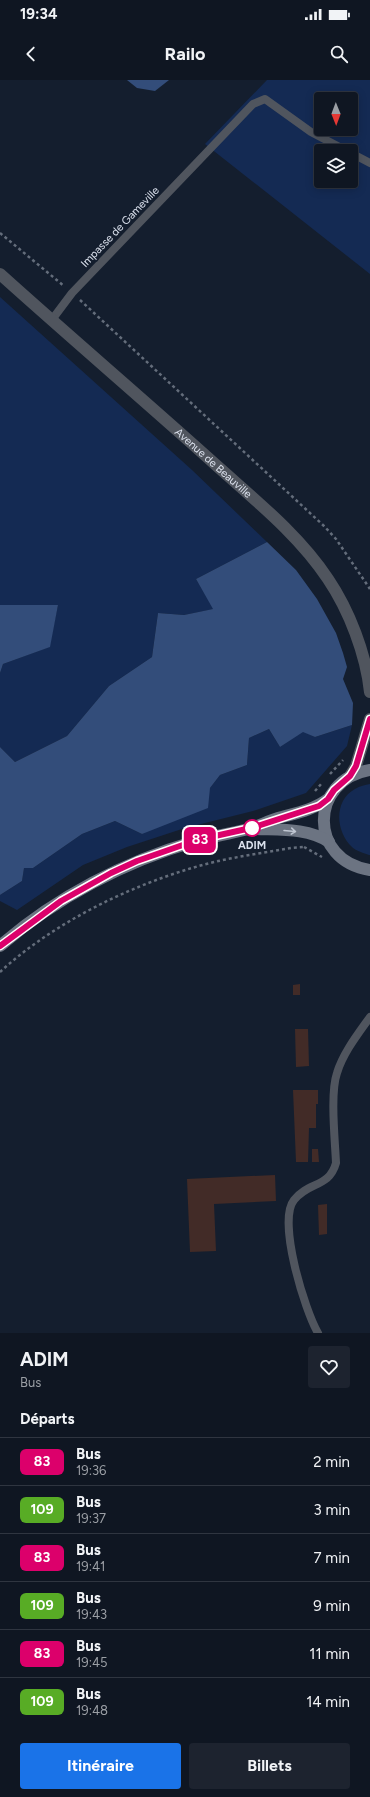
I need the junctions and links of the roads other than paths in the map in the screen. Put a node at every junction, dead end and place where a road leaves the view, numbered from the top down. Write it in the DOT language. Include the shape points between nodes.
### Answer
graph roads {
  1 [pos="334,144"];
  2 [pos="358,157"];
  3 [pos="370,163"];
  4 [pos="0,274"];
  5 [pos="51,321"];
  6 [pos="370,692"];
  7 [pos="370,719"];
  8 [pos="370,770"];
  9 [pos="350,776"];
  10 [pos="328,799"];
  11 [pos="251,828"];
  12 [pos="329,842"];
  13 [pos="370,870"];
  14 [pos="0,946"];
  15 [pos="370,1017"];
  16 [pos="318,1333"];
  1 -- 5 [label="lane, Impasse de Gameville" via="311,132 265,99 253,104 72,293"];
  2 -- 3 [label="lane"];
  4 -- 5 [label="street, Avenue de Beauville"];
  5 -- 6 [label="street, Avenue de Beauville" via="172,426 300,544 328,579 348,614 364,660"];
  7 -- 9 [label="street" via="356,766"];
  8 -- 9 [label="main road"];
  9 -- 10 [label="main road" via="341,782"];
  10 -- 11 [label="main road" via="304,812"];
  10 -- 12 [label="main road" via="323,820"];
  11 -- 12 [label="main road, one-way" via="305,832"];
  11 -- 14 [label="main road" via="197,840 111,873 61,901"];
  12 -- 13 [label="main road" via="336,854 347,863"];
  15 -- 16 [label="lane" via="336,1074 336,1163 333,1173 327,1180 301,1192 293,1202 290,1215 290,1239 301,1290 312,1324"];
}
